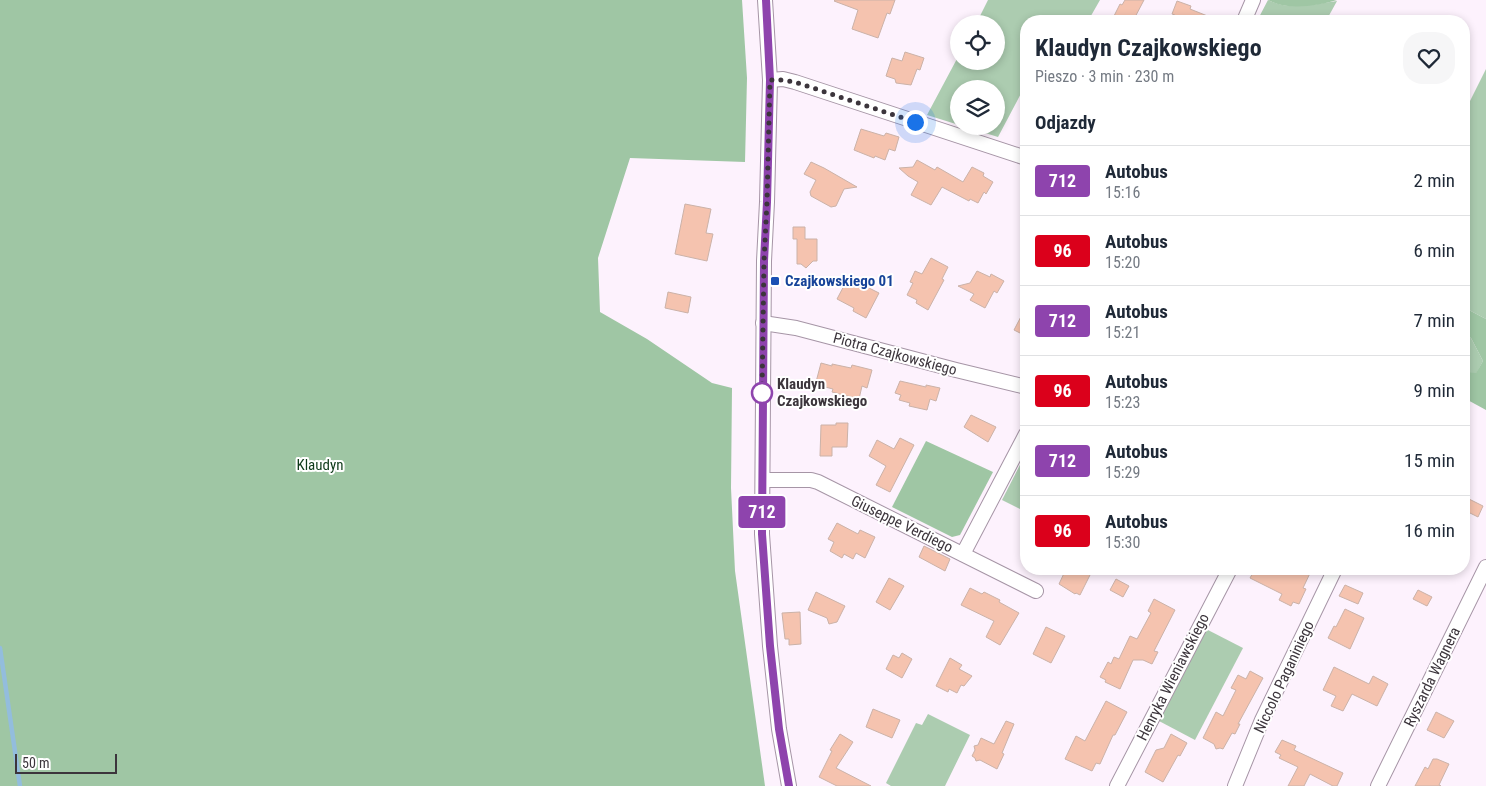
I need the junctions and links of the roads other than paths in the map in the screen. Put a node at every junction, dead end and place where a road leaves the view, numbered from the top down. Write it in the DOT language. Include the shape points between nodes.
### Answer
graph roads {
  1 [pos="766,0"];
  2 [pos="1251,1"];
  3 [pos="1246,15"];
  4 [pos="770,80"];
  5 [pos="1020,156"];
  6 [pos="763,323"];
  7 [pos="1020,384"];
  8 [pos="1020,445"];
  9 [pos="763,480"];
  10 [pos="963,554"];
  11 [pos="1486,567"];
  12 [pos="1227,575"];
  13 [pos="1332,575"];
  14 [pos="1036,591"];
  15 [pos="789,786"];
  16 [pos="1117,786"];
  17 [pos="1235,786"];
  18 [pos="1378,786"];
  1 -- 4 [label="street"];
  2 -- 3 [label="street"];
  4 -- 5 [label="street" via="795,82"];
  4 -- 6 [label="street"];
  6 -- 7 [label="street, Piotra Czajkowskiego" via="796,328"];
  6 -- 9 [label="street"];
  8 -- 10 [label="street"];
  9 -- 10 [label="street, Giuseppe Verdiego" via="818,482"];
  9 -- 15 [label="street" via="762,534 770,646"];
  10 -- 14 [label="street, Giuseppe Verdiego"];
  11 -- 18 [label="street, Ryszarda Wagnera"];
  12 -- 16 [label="street, Henryka Wieniawskiego"];
  13 -- 17 [label="street, Niccolo Paganiniego" via="1262,720"];
}
